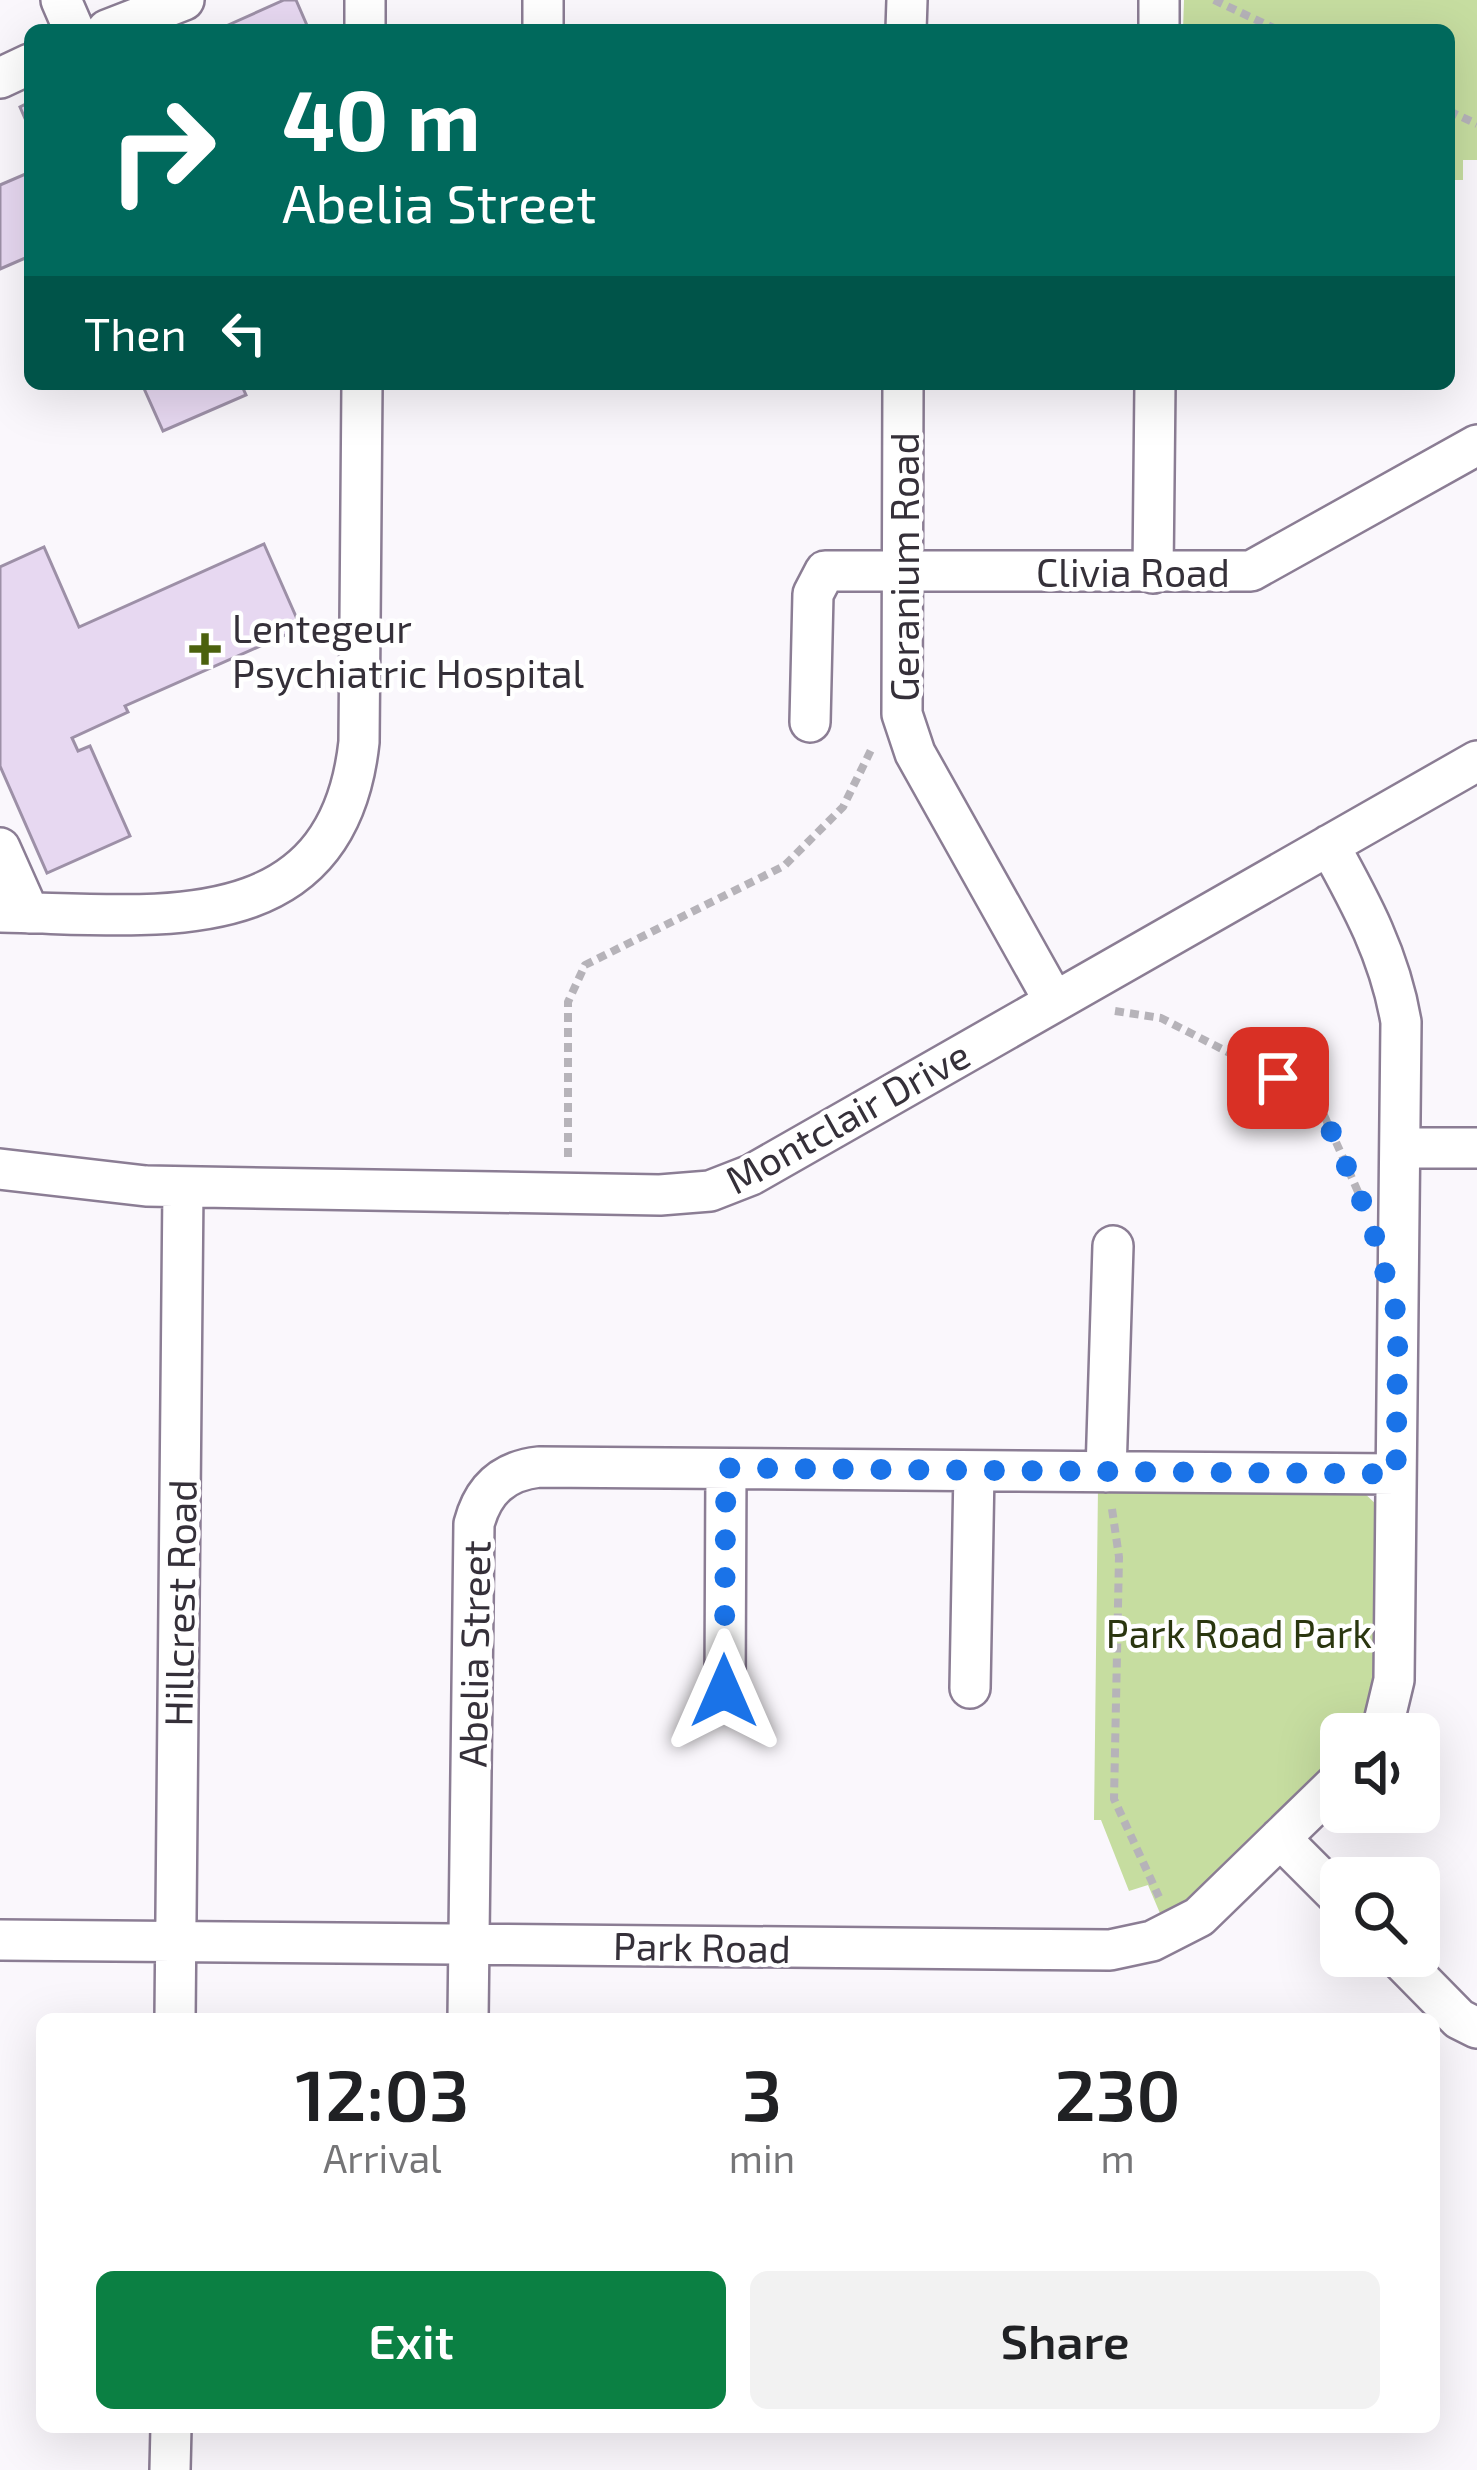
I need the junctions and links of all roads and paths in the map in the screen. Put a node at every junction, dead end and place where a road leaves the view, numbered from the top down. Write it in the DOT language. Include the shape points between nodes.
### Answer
graph roads {
  1 [pos="184,0"];
  2 [pos="1214,0"];
  3 [pos="122,24"];
  4 [pos="1265,24"];
  5 [pos="362,390"];
  6 [pos="903,390"];
  7 [pos="1155,390"];
  8 [pos="1477,445"];
  9 [pos="901,571"];
  10 [pos="1153,572"];
  11 [pos="900,693"];
  12 [pos="810,722"];
  13 [pos="1477,761"];
  14 [pos="1329,844"];
  15 [pos="0,848"];
  16 [pos="14,912"];
  17 [pos="1054,1000"];
  18 [pos="1400,1148"];
  19 [pos="1477,1148"];
  20 [pos="0,1169"];
  21 [pos="183,1187"];
  22 [pos="568,1194"];
  23 [pos="1361,1200"];
  24 [pos="1113,1246"];
  25 [pos="726,1468"];
  26 [pos="974,1471"];
  27 [pos="1106,1472"];
  28 [pos="1396,1474"];
  29 [pos="970,1688"];
  30 [pos="724,1691"];
  31 [pos="1387,1713"];
  32 [pos="1320,1799"];
  33 [pos="1280,1838"];
  34 [pos="1320,1878"];
  35 [pos="1175,1933"];
  36 [pos="0,1940"];
  37 [pos="176,1941"];
  38 [pos="470,1944"];
  39 [pos="1414,1977"];
  40 [pos="175,2013"];
  41 [pos="468,2013"];
  42 [pos="1457,2030"];
  43 [pos="171,2433"];
  44 [pos="170,2470"];
  1 -- 3 [label="street"];
  2 -- 4 [label="path"];
  5 -- 16 [label="street" via="359,742 334,827 295,873 241,904 180,914"];
  6 -- 9 [label="street, Geranium Road"];
  7 -- 10 [label="street"];
  8 -- 10 [label="street, Clivia Road" via="1263,568"];
  9 -- 10 [label="street, Clivia Road"];
  9 -- 11 [label="street, Geranium Road"];
  9 -- 12 [label="street, Clivia Road" via="825,571 818,580"];
  11 -- 17 [label="street, Geranium Road" via="915,753"];
  11 -- 22 [label="path" via="843,807 784,866 585,965 568,1002"];
  13 -- 14 [label="street, Montclair Drive"];
  14 -- 17 [label="street, Montclair Drive"];
  14 -- 18 [label="street" via="1393,976 1402,1022"];
  15 -- 16 [label="street"];
  17 -- 22 [label="street, Montclair Drive" via="731,1184 686,1196"];
  17 -- 23 [label="path" via="1162,1018 1316,1097"];
  18 -- 19 [label="street"];
  18 -- 28 [label="street"];
  20 -- 21 [label="street, Montclair Drive"];
  21 -- 22 [label="street, Montclair Drive"];
  21 -- 37 [label="street, Hillcrest Road"];
  24 -- 27 [label="street"];
  25 -- 26 [label="street, Abelia Street"];
  25 -- 30 [label="street"];
  25 -- 38 [label="street, Abelia Street" via="525,1468 499,1480 478,1507"];
  26 -- 27 [label="street, Abelia Street"];
  26 -- 29 [label="street"];
  27 -- 28 [label="street, Abelia Street"];
  27 -- 35 [label="path" via="1119,1557 1114,1799"];
  28 -- 31 [label="street" via="1394,1680"];
  32 -- 33 [label="street, Park Road"];
  33 -- 34 [label="street"];
  33 -- 35 [label="street, Park Road"];
  35 -- 38 [label="street, Park Road" via="1110,1950"];
  36 -- 37 [label="street, Park Road"];
  37 -- 38 [label="street, Park Road"];
  37 -- 40 [label="street, Hillcrest Road"];
  38 -- 41 [label="street, Abelia Street"];
  39 -- 42 [label="street"];
  43 -- 44 [label="street"];
}
